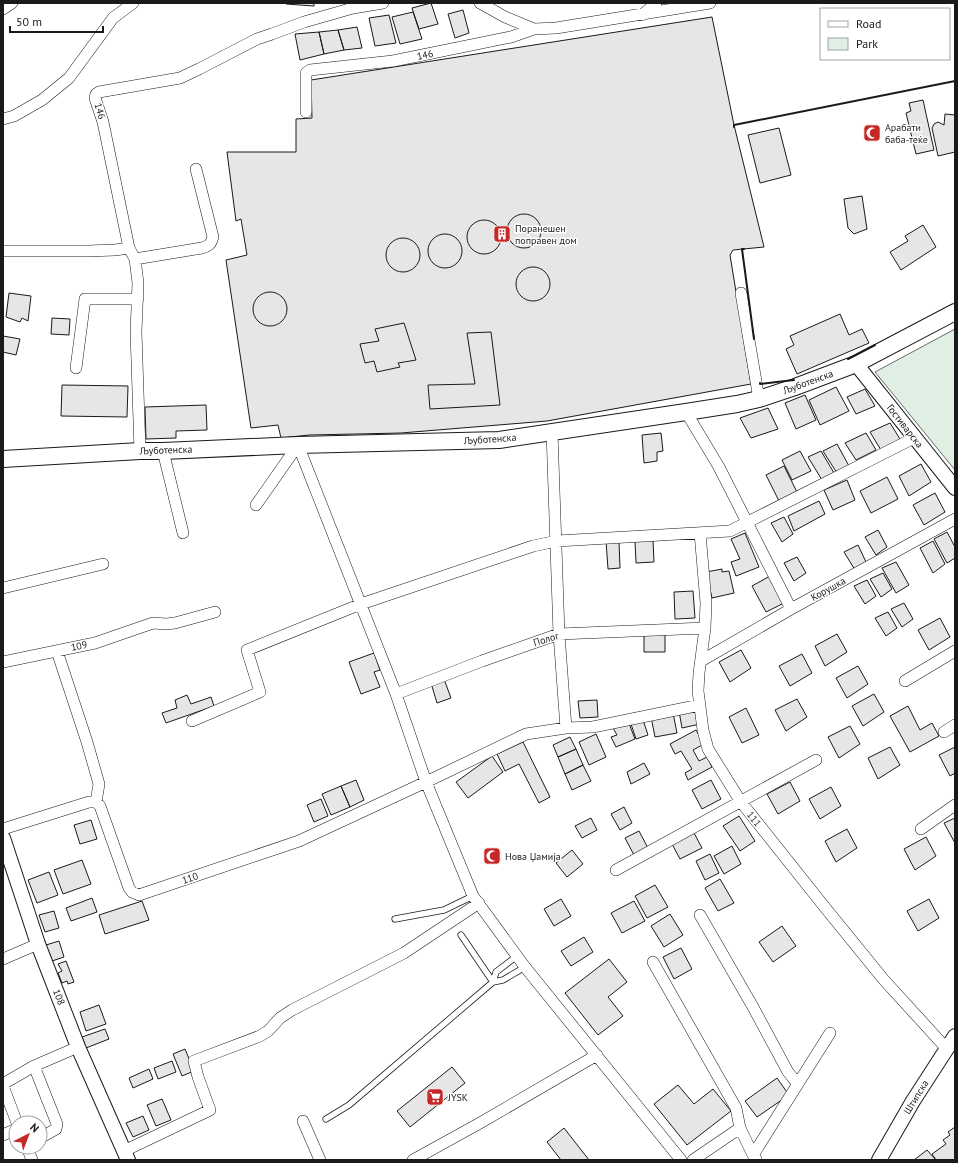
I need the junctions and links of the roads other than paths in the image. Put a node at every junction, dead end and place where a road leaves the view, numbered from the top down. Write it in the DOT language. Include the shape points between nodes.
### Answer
graph roads {
  1 [pos="12,3"];
  2 [pos="133,3"];
  3 [pos="383,3"];
  4 [pos="480,3"];
  5 [pos="656,3"];
  6 [pos="710,3"];
  7 [pos="3,9"];
  8 [pos="641,15"];
  9 [pos="534,29"];
  10 [pos="306,112"];
  11 [pos="3,119"];
  12 [pos="196,169"];
  13 [pos="129,248"];
  14 [pos="3,251"];
  15 [pos="135,259"];
  16 [pos="741,293"];
  17 [pos="138,299"];
  18 [pos="955,312"];
  19 [pos="856,364"];
  20 [pos="76,368"];
  21 [pos="759,399"];
  22 [pos="686,412"];
  23 [pos="552,432"];
  24 [pos="914,438"];
  25 [pos="298,445"];
  26 [pos="140,451"];
  27 [pos="163,451"];
  28 [pos="3,459"];
  29 [pos="955,488"];
  30 [pos="256,505"];
  31 [pos="955,518"];
  32 [pos="748,523"];
  33 [pos="183,533"];
  34 [pos="700,533"];
  35 [pos="556,541"];
  36 [pos="103,564"];
  37 [pos="3,588"];
  38 [pos="361,604"];
  39 [pos="791,609"];
  40 [pos="215,612"];
  41 [pos="705,628"];
  42 [pos="559,634"];
  43 [pos="57,651"];
  44 [pos="955,652"];
  45 [pos="701,661"];
  46 [pos="3,662"];
  47 [pos="905,681"];
  48 [pos="396,694"];
  49 [pos="700,705"];
  50 [pos="192,721"];
  51 [pos="955,725"];
  52 [pos="566,728"];
  53 [pos="944,732"];
  54 [pos="816,760"];
  55 [pos="426,782"];
  56 [pos="96,802"];
  57 [pos="740,802"];
  58 [pos="955,805"];
  59 [pos="3,829"];
  60 [pos="921,829"];
  61 [pos="3,838"];
  62 [pos="616,870"];
  63 [pos="476,899"];
  64 [pos="700,916"];
  65 [pos="395,919"];
  66 [pos="461,935"];
  67 [pos="38,944"];
  68 [pos="517,956"];
  69 [pos="3,960"];
  70 [pos="653,962"];
  71 [pos="525,967"];
  72 [pos="493,982"];
  73 [pos="830,1033"];
  74 [pos="955,1036"];
  75 [pos="78,1047"];
  76 [pos="947,1049"];
  77 [pos="598,1055"];
  78 [pos="34,1066"];
  79 [pos="798,1084"];
  80 [pos="3,1085"];
  81 [pos="14,1115"];
  82 [pos="326,1118"];
  83 [pos="303,1121"];
  84 [pos="740,1128"];
  85 [pos="48,1134"];
  86 [pos="126,1156"];
  87 [pos="755,1158"];
  88 [pos="320,1160"];
  89 [pos="413,1160"];
  90 [pos="681,1160"];
  91 [pos="693,1160"];
  92 [pos="879,1160"];
  1 -- 7 [label="street"];
  2 -- 11 [label="street" via="113,18 69,78 42,100 14,116"];
  3 -- 13 [label="street, 146" via="353,8 257,39 180,78 96,94"];
  4 -- 9 [label="street, 146"];
  5 -- 8 [label="street"];
  6 -- 8 [label="street, 146"];
  8 -- 9 [label="street, 146"];
  9 -- 10 [label="street, 146" via="511,37 393,61 310,70 306,75"];
  12 -- 15 [label="street" via="213,237 212,243 202,248"];
  13 -- 14 [label="street" via="88,251"];
  13 -- 15 [label="street, 146"];
  15 -- 17 [label="street, 146"];
  16 -- 21 [label="street"];
  17 -- 20 [label="street" via="85,299"];
  17 -- 26 [label="street, 146" via="136,360"];
  18 -- 19 [label="main road, Љуботенска"];
  19 -- 21 [label="main road, Љуботенска"];
  19 -- 24 [label="street, Гостиварска"];
  21 -- 22 [label="main road, Љуботенска"];
  22 -- 23 [label="main road, Љуботенска"];
  22 -- 32 [label="street"];
  23 -- 25 [label="main road, Љуботенска" via="499,440"];
  23 -- 35 [label="street"];
  24 -- 29 [label="street, Гостиварска"];
  24 -- 32 [label="street"];
  25 -- 27 [label="main road, Љуботенска"];
  25 -- 30 [label="street"];
  25 -- 38 [label="street"];
  26 -- 27 [label="main road, Љуботенска"];
  26 -- 28 [label="main road, Љуботенска"];
  27 -- 33 [label="street"];
  31 -- 39 [label="street, Корушка"];
  32 -- 34 [label="street" via="730,531"];
  32 -- 39 [label="street"];
  34 -- 35 [label="street"];
  34 -- 41 [label="street, 111" via="706,604"];
  35 -- 38 [label="street" via="533,546"];
  35 -- 42 [label="street"];
  36 -- 37 [label="street"];
  38 -- 48 [label="street"];
  38 -- 50 [label="street" via="247,650 260,692"];
  39 -- 45 [label="street, Корушка"];
  40 -- 43 [label="street, 109" via="175,623 153,623 94,643"];
  41 -- 42 [label="street, Полог"];
  41 -- 45 [label="street, 111"];
  42 -- 48 [label="street, Полог"];
  42 -- 52 [label="street"];
  43 -- 46 [label="street, 109"];
  43 -- 56 [label="street" via="99,784"];
  44 -- 47 [label="street"];
  45 -- 49 [label="street, 111" via="698,691"];
  48 -- 55 [label="street"];
  49 -- 52 [label="street" via="593,727"];
  49 -- 57 [label="street, 111" via="708,749"];
  51 -- 53 [label="street"];
  52 -- 55 [label="street" via="526,734"];
  54 -- 57 [label="street"];
  55 -- 56 [label="street, 110" via="299,841 139,895 129,888 100,806"];
  55 -- 63 [label="street"];
  56 -- 59 [label="street"];
  57 -- 62 [label="street"];
  57 -- 76 [label="street, 111" via="884,980"];
  58 -- 60 [label="street"];
  61 -- 67 [label="street, 108"];
  63 -- 65 [label="lane" via="444,910"];
  63 -- 68 [label="street"];
  63 -- 86 [label="street, 108" via="404,953 292,1010 260,1036 194,1061 210,1110"];
  64 -- 79 [label="street" via="788,1072"];
  66 -- 72 [label="lane"];
  67 -- 69 [label="street"];
  67 -- 75 [label="street, 108"];
  68 -- 71 [label="street"];
  68 -- 72 [label="lane" via="496,972"];
  70 -- 84 [label="street" via="736,1108"];
  71 -- 72 [label="lane" via="504,980"];
  71 -- 77 [label="street"];
  72 -- 82 [label="lane" via="349,1105"];
  73 -- 79 [label="street"];
  74 -- 76 [label="street, Штипска"];
  75 -- 78 [label="street"];
  75 -- 86 [label="street, 108"];
  76 -- 92 [label="street, Штипска"];
  77 -- 89 [label="street"];
  77 -- 90 [label="street"];
  78 -- 80 [label="street"];
  78 -- 85 [label="street" via="57,1124 56,1129"];
  79 -- 87 [label="street"];
  80 -- 81 [label="street"];
  83 -- 88 [label="street"];
  84 -- 87 [label="street"];
  84 -- 91 [label="street"];
}
